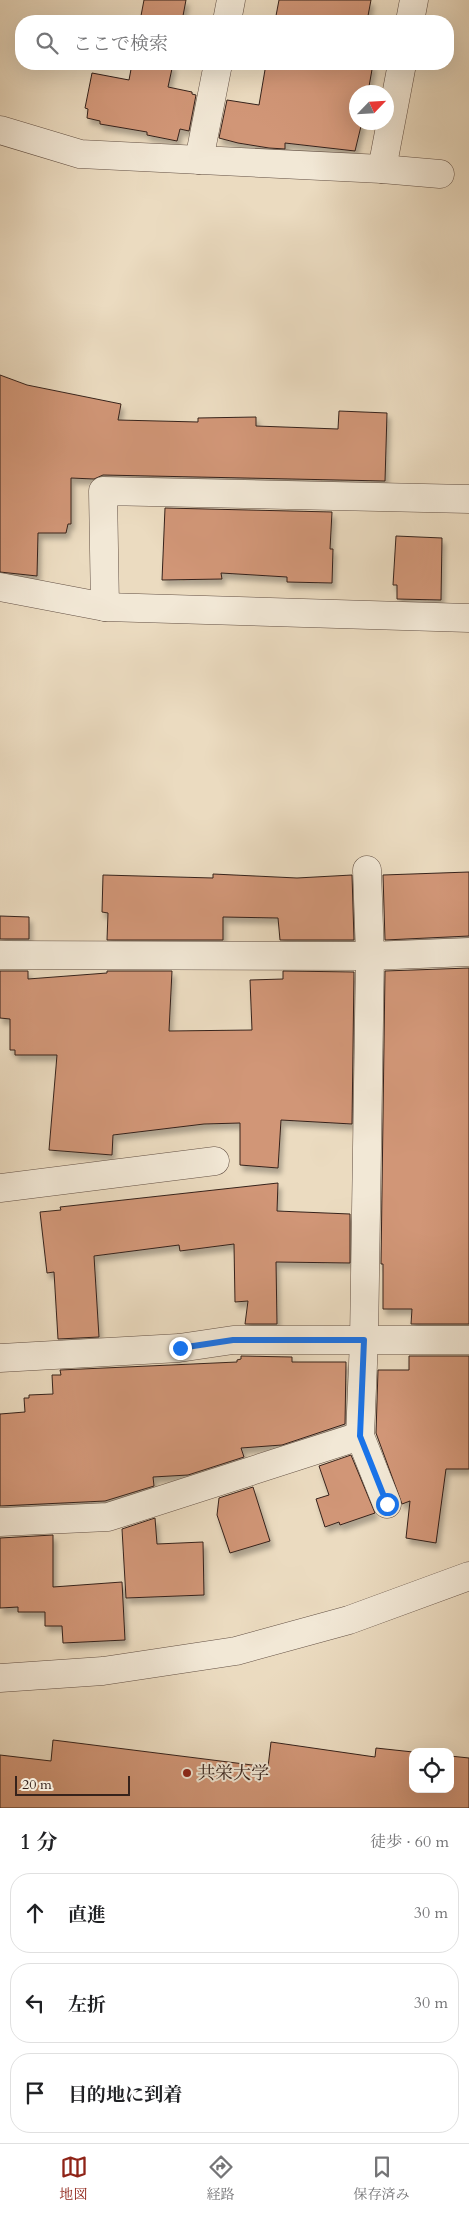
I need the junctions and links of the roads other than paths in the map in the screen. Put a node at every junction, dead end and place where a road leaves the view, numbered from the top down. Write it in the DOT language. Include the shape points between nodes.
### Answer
graph roads {
  1 [pos="231,0"];
  2 [pos="414,0"];
  3 [pos="227,15"];
  4 [pos="411,15"];
  5 [pos="217,70"];
  6 [pos="401,70"];
  7 [pos="0,130"];
  8 [pos="199,160"];
  9 [pos="382,169"];
  10 [pos="440,174"];
  11 [pos="469,499"];
  12 [pos="0,586"];
  13 [pos="105,607"];
  14 [pos="469,618"];
  15 [pos="367,870"];
  16 [pos="469,952"];
  17 [pos="0,955"];
  18 [pos="370,956"];
  19 [pos="215,1161"];
  20 [pos="0,1188"];
  21 [pos="364,1340"];
  22 [pos="469,1340"];
  23 [pos="0,1358"];
  24 [pos="360,1436"];
  25 [pos="387,1504"];
  26 [pos="0,1522"];
  27 [pos="469,1576"];
  28 [pos="0,1678"];
  1 -- 3 [label="street"];
  2 -- 4 [label="street"];
  5 -- 8 [label="street"];
  6 -- 9 [label="street"];
  7 -- 8 [label="street" via="80,154"];
  8 -- 9 [label="street"];
  9 -- 10 [label="street"];
  11 -- 13 [label="street" via="103,490"];
  12 -- 13 [label="street"];
  13 -- 14 [label="street"];
  15 -- 18 [label="street"];
  16 -- 18 [label="street"];
  17 -- 18 [label="street"];
  18 -- 21 [label="street"];
  19 -- 20 [label="street"];
  21 -- 22 [label="street"];
  21 -- 23 [label="street" via="233,1340 180,1348"];
  21 -- 24 [label="street"];
  24 -- 25 [label="street"];
  24 -- 26 [label="street" via="108,1517"];
  27 -- 28 [label="street" via="349,1620 236,1651 103,1671"];
}
